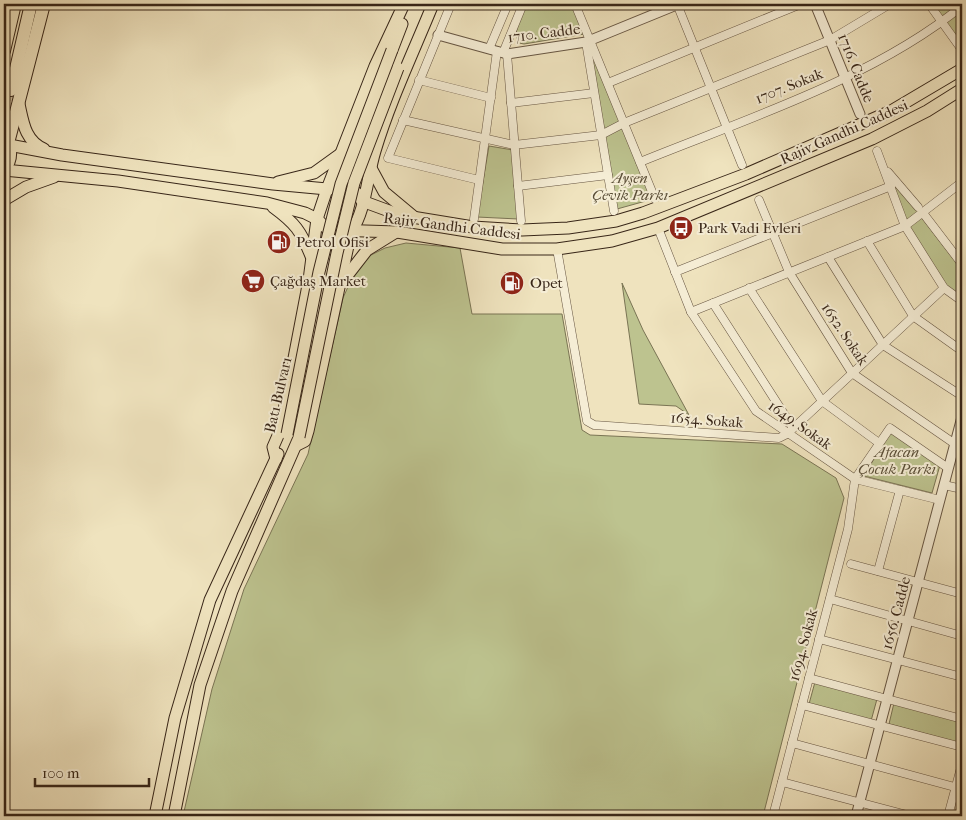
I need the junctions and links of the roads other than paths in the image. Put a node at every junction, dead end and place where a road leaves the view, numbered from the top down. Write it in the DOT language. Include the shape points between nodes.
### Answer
graph roads {
  1 [pos="15,4"];
  2 [pos="31,4"];
  3 [pos="44,4"];
  4 [pos="404,4"];
  5 [pos="410,4"];
  6 [pos="426,4"];
  7 [pos="433,4"];
  8 [pos="451,4"];
  9 [pos="508,4"];
  10 [pos="522,4"];
  11 [pos="576,4"];
  12 [pos="678,4"];
  13 [pos="801,4"];
  14 [pos="815,4"];
  15 [pos="890,4"];
  16 [pos="929,4"];
  17 [pos="962,6"];
  18 [pos="942,22"];
  19 [pos="438,35"];
  20 [pos="830,40"];
  21 [pos="588,42"];
  22 [pos="695,48"];
  23 [pos="962,50"];
  24 [pos="4,51"];
  25 [pos="499,52"];
  26 [pos="962,69"];
  27 [pos="846,78"];
  28 [pos="419,80"];
  29 [pos="608,84"];
  30 [pos="711,88"];
  31 [pos="962,88"];
  32 [pos="11,90"];
  33 [pos="594,93"];
  34 [pos="491,98"];
  35 [pos="511,103"];
  36 [pos="19,104"];
  37 [pos="860,114"];
  38 [pos="4,116"];
  39 [pos="403,120"];
  40 [pos="624,123"];
  41 [pos="727,127"];
  42 [pos="601,135"];
  43 [pos="485,140"];
  44 [pos="7,142"];
  45 [pos="514,145"];
  46 [pos="877,151"];
  47 [pos="342,152"];
  48 [pos="62,156"];
  49 [pos="640,162"];
  50 [pos="742,165"];
  51 [pos="371,168"];
  52 [pos="885,168"];
  53 [pos="4,170"];
  54 [pos="58,175"];
  55 [pos="608,175"];
  56 [pos="479,180"];
  57 [pos="962,182"];
  58 [pos="273,184"];
  59 [pos="518,186"];
  60 [pos="891,186"];
  61 [pos="327,189"];
  62 [pos="655,199"];
  63 [pos="4,200"];
  64 [pos="759,200"];
  65 [pos="362,201"];
  66 [pos="268,203"];
  67 [pos="920,210"];
  68 [pos="614,211"];
  69 [pos="414,217"];
  70 [pos="474,218"];
  71 [pos="317,219"];
  72 [pos="521,221"];
  73 [pos="905,226"];
  74 [pos="658,228"];
  75 [pos="351,232"];
  76 [pos="397,232"];
  77 [pos="773,233"];
  78 [pos="867,241"];
  79 [pos="557,249"];
  80 [pos="828,257"];
  81 [pos="312,258"];
  82 [pos="962,264"];
  83 [pos="675,272"];
  84 [pos="789,272"];
  85 [pos="340,287"];
  86 [pos="750,288"];
  87 [pos="944,288"];
  88 [pos="962,301"];
  89 [pos="713,303"];
  90 [pos="691,312"];
  91 [pos="913,316"];
  92 [pos="882,345"];
  93 [pos="962,351"];
  94 [pos="852,373"];
  95 [pos="962,396"];
  96 [pos="822,401"];
  97 [pos="962,417"];
  98 [pos="793,428"];
  99 [pos="787,434"];
  100 [pos="298,441"];
  101 [pos="879,443"];
  102 [pos="954,448"];
  103 [pos="962,451"];
  104 [pos="276,459"];
  105 [pos="948,468"];
  106 [pos="855,479"];
  107 [pos="944,485"];
  108 [pos="962,489"];
  109 [pos="900,490"];
  110 [pos="940,500"];
  111 [pos="850,564"];
  112 [pos="878,571"];
  113 [pos="918,582"];
  114 [pos="962,591"];
  115 [pos="830,599"];
  116 [pos="908,621"];
  117 [pos="962,636"];
  118 [pos="819,639"];
  119 [pos="898,660"];
  120 [pos="962,677"];
  121 [pos="809,678"];
  122 [pos="887,699"];
  123 [pos="802,705"];
  124 [pos="962,719"];
  125 [pos="880,726"];
  126 [pos="792,743"];
  127 [pos="962,748"];
  128 [pos="870,764"];
  129 [pos="962,764"];
  130 [pos="782,782"];
  131 [pos="959,788"];
  132 [pos="860,803"];
  133 [pos="155,816"];
  134 [pos="174,816"];
  135 [pos="773,816"];
  136 [pos="856,816"];
  137 [pos="911,816"];
  138 [pos="948,816"];
  1 -- 24 [label="highway"];
  2 -- 32 [label="highway"];
  3 -- 36 [label="highway"];
  4 -- 47 [label="main road" via="382,49"];
  5 -- 104 [label="main road, Batı Bulvarı, bridge" via="341,184 319,272 287,434"];
  6 -- 100 [label="main road, Batı Bulvarı, bridge" via="354,183 336,253"];
  7 -- 51 [label="main road"];
  8 -- 19 [label="street"];
  9 -- 25 [label="street"];
  10 -- 25 [label="street"];
  11 -- 21 [label="street"];
  12 -- 21 [label="street, 1710. Cadde"];
  12 -- 22 [label="street"];
  13 -- 22 [label="street"];
  14 -- 20 [label="street, 1716. Cadde"];
  15 -- 20 [label="street"];
  16 -- 18 [label="street"];
  17 -- 18 [label="street, 1707. Sokak"];
  18 -- 23 [label="street"];
  18 -- 27 [label="street, 1707. Sokak"];
  19 -- 25 [label="street, 1710. Cadde"];
  19 -- 28 [label="street"];
  20 -- 27 [label="street, 1716. Cadde"];
  20 -- 30 [label="street"];
  21 -- 25 [label="street, 1710. Cadde"];
  21 -- 29 [label="street"];
  21 -- 33 [label="street"];
  22 -- 29 [label="street"];
  22 -- 30 [label="street"];
  25 -- 34 [label="street"];
  25 -- 35 [label="street"];
  26 -- 69 [label="main road, Rajiv Gandhi Caddesi" via="919,96 864,124 746,174 616,221 522,230 472,227"];
  27 -- 37 [label="street, 1716. Cadde"];
  27 -- 41 [label="street, 1707. Sokak"];
  28 -- 34 [label="street"];
  28 -- 39 [label="street"];
  29 -- 40 [label="street"];
  30 -- 40 [label="street"];
  30 -- 41 [label="street"];
  31 -- 74 [label="main road, Rajiv Gandhi Caddesi" via="927,111 872,139"];
  33 -- 35 [label="street"];
  33 -- 42 [label="street"];
  34 -- 43 [label="street"];
  35 -- 45 [label="street"];
  36 -- 38 [label="highway"];
  36 -- 44 [label="highway"];
  36 -- 48 [label="main road" via="24,127 31,140 41,148"];
  39 -- 43 [label="street"];
  39 -- 56 [label="street" via="388,158"];
  40 -- 42 [label="street"];
  40 -- 49 [label="street"];
  41 -- 49 [label="street, 1707. Sokak"];
  41 -- 50 [label="street"];
  42 -- 45 [label="street"];
  42 -- 55 [label="street"];
  43 -- 45 [label="street"];
  43 -- 56 [label="street"];
  44 -- 48 [label="main road, Rajiv Gandhi Caddesi"];
  44 -- 53 [label="highway" via="10,155"];
  45 -- 59 [label="street"];
  46 -- 52 [label="street"];
  47 -- 58 [label="main road" via="314,173"];
  47 -- 61 [label="main road"];
  48 -- 58 [label="main road, Rajiv Gandhi Caddesi"];
  49 -- 62 [label="street"];
  51 -- 65 [label="main road"];
  51 -- 69 [label="main road" via="384,192"];
  52 -- 60 [label="street"];
  52 -- 67 [label="street"];
  53 -- 54 [label="main road, Rajiv Gandhi Caddesi"];
  54 -- 63 [label="main road" via="26,186"];
  54 -- 66 [label="main road, Rajiv Gandhi Caddesi"];
  55 -- 59 [label="street"];
  55 -- 68 [label="street"];
  56 -- 70 [label="street"];
  57 -- 67 [label="street"];
  58 -- 61 [label="main road, Rajiv Gandhi Caddesi"];
  59 -- 72 [label="street"];
  60 -- 73 [label="street"];
  60 -- 77 [label="street"];
  61 -- 65 [label="main road, Rajiv Gandhi Caddesi" via="345,188 357,193"];
  61 -- 71 [label="main road"];
  64 -- 77 [label="street, 1652. Sokak"];
  65 -- 69 [label="main road, Rajiv Gandhi Caddesi"];
  65 -- 75 [label="main road" via="359,221"];
  66 -- 71 [label="main road, Rajiv Gandhi Caddesi"];
  66 -- 81 [label="main road" via="295,224"];
  67 -- 73 [label="street"];
  67 -- 82 [label="street"];
  71 -- 75 [label="main road, Rajiv Gandhi Caddesi" via="325,228"];
  71 -- 81 [label="main road"];
  73 -- 78 [label="street"];
  73 -- 87 [label="street"];
  74 -- 79 [label="main road, Rajiv Gandhi Caddesi" via="612,241"];
  74 -- 83 [label="street, 1649. Sokak"];
  75 -- 76 [label="main road, Rajiv Gandhi Caddesi"];
  75 -- 85 [label="main road"];
  76 -- 79 [label="main road, Rajiv Gandhi Caddesi" via="502,249"];
  76 -- 85 [label="main road" via="366,250"];
  77 -- 83 [label="street"];
  77 -- 84 [label="street, 1652. Sokak"];
  78 -- 80 [label="street"];
  78 -- 91 [label="street"];
  79 -- 99 [label="street, 1654. Sokak" via="590,424 772,438"];
  80 -- 84 [label="street"];
  80 -- 92 [label="street"];
  81 -- 104 [label="main road" via="280,431 273,447"];
  83 -- 90 [label="street, 1649. Sokak"];
  84 -- 86 [label="street"];
  84 -- 94 [label="street, 1652. Sokak"];
  85 -- 100 [label="main road" via="308,431 305,440"];
  86 -- 89 [label="street"];
  86 -- 96 [label="street"];
  87 -- 88 [label="street"];
  87 -- 91 [label="street"];
  89 -- 90 [label="street"];
  89 -- 98 [label="street"];
  90 -- 99 [label="street, 1649. Sokak" via="752,406"];
  91 -- 92 [label="street"];
  91 -- 93 [label="street"];
  92 -- 94 [label="street"];
  92 -- 95 [label="street"];
  94 -- 96 [label="street"];
  94 -- 102 [label="street, 1652. Sokak"];
  96 -- 98 [label="street"];
  96 -- 101 [label="street"];
  97 -- 102 [label="street, 1656. Cadde"];
  98 -- 99 [label="street"];
  99 -- 106 [label="street, 1649. Sokak"];
  100 -- 134 [label="main road, Batı Bulvarı" via="232,591 200,685"];
  101 -- 105 [label="street" via="892,428"];
  101 -- 106 [label="street"];
  102 -- 103 [label="street"];
  102 -- 105 [label="street, 1656. Cadde"];
  104 -- 133 [label="main road, Batı Bulvarı" via="210,600 175,718"];
  105 -- 107 [label="street, 1656. Cadde"];
  106 -- 109 [label="street, 1649. Sokak"];
  106 -- 115 [label="street, 1694. Sokak" via="848,529"];
  107 -- 108 [label="street"];
  107 -- 110 [label="street, 1656. Cadde"];
  109 -- 110 [label="street, 1649. Sokak"];
  109 -- 112 [label="street"];
  110 -- 113 [label="street, 1656. Cadde"];
  111 -- 112 [label="street"];
  112 -- 113 [label="street"];
  113 -- 114 [label="street"];
  113 -- 116 [label="street, 1656. Cadde"];
  115 -- 116 [label="street"];
  115 -- 118 [label="street, 1694. Sokak"];
  116 -- 117 [label="street"];
  116 -- 119 [label="street, 1656. Cadde"];
  118 -- 119 [label="street"];
  118 -- 121 [label="street, 1694. Sokak"];
  119 -- 120 [label="street"];
  119 -- 122 [label="street, 1656. Cadde"];
  121 -- 122 [label="street"];
  121 -- 123 [label="street, 1694. Sokak"];
  122 -- 124 [label="street"];
  122 -- 125 [label="street, 1656. Cadde"];
  123 -- 125 [label="street"];
  123 -- 126 [label="street, 1694. Sokak"];
  125 -- 127 [label="street"];
  125 -- 128 [label="street, 1656. Cadde"];
  126 -- 128 [label="street"];
  126 -- 130 [label="street, 1694. Sokak"];
  128 -- 131 [label="street"];
  128 -- 132 [label="street, 1656. Cadde"];
  129 -- 131 [label="street"];
  130 -- 132 [label="street"];
  130 -- 135 [label="street, 1694. Sokak"];
  131 -- 138 [label="street"];
  132 -- 136 [label="street, 1656. Cadde"];
  132 -- 137 [label="street"];
}
